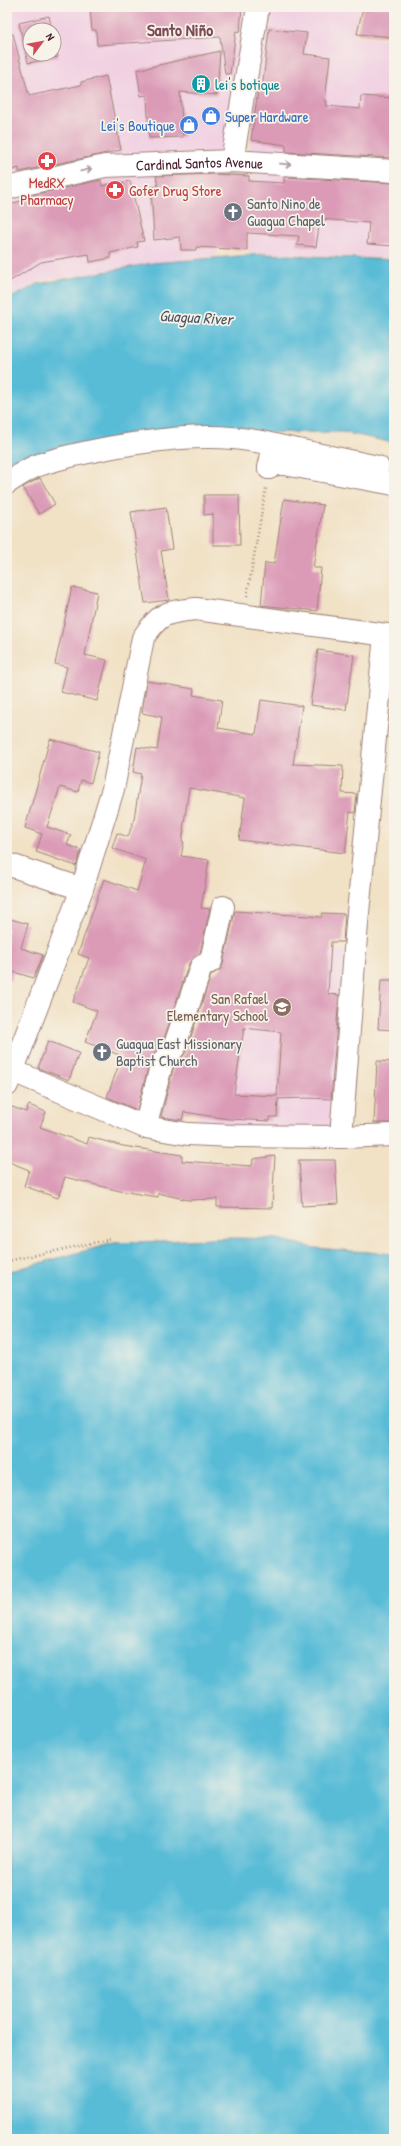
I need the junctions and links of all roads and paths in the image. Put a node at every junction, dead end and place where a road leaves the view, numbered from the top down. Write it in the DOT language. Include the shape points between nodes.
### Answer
graph roads {
  1 [pos="258,7"];
  2 [pos="232,161"];
  3 [pos="394,171"];
  4 [pos="7,188"];
  5 [pos="274,445"];
  6 [pos="269,468"];
  7 [pos="394,471"];
  8 [pos="7,483"];
  9 [pos="394,484"];
  10 [pos="244,614"];
  11 [pos="390,636"];
  12 [pos="7,864"];
  13 [pos="82,889"];
  14 [pos="223,907"];
  15 [pos="10,1078"];
  16 [pos="145,1126"];
  17 [pos="394,1135"];
  18 [pos="341,1137"];
  19 [pos="112,1239"];
  20 [pos="7,1261"];
  1 -- 2 [label="street"];
  2 -- 3 [label="street, Cardinal Santos Avenue, one-way"];
  4 -- 2 [label="street, Cardinal Santos Avenue, one-way" via="105,166"];
  5 -- 6 [label="street"];
  5 -- 7 [label="street"];
  5 -- 8 [label="street" via="254,440 203,436 146,442 74,454 35,467"];
  6 -- 9 [label="street" via="274,464 284,464"];
  6 -- 10 [label="path"];
  10 -- 11 [label="street"];
  10 -- 13 [label="street" via="196,609 171,612 154,622 143,638 113,789"];
  11 -- 18 [label="street" via="356,928"];
  12 -- 13 [label="street"];
  13 -- 15 [label="street"];
  14 -- 16 [label="street" via="211,961 201,967 174,1048 162,1063"];
  15 -- 16 [label="street"];
  16 -- 18 [label="street" via="203,1134"];
  17 -- 18 [label="street"];
  19 -- 20 [label="path"];
}
